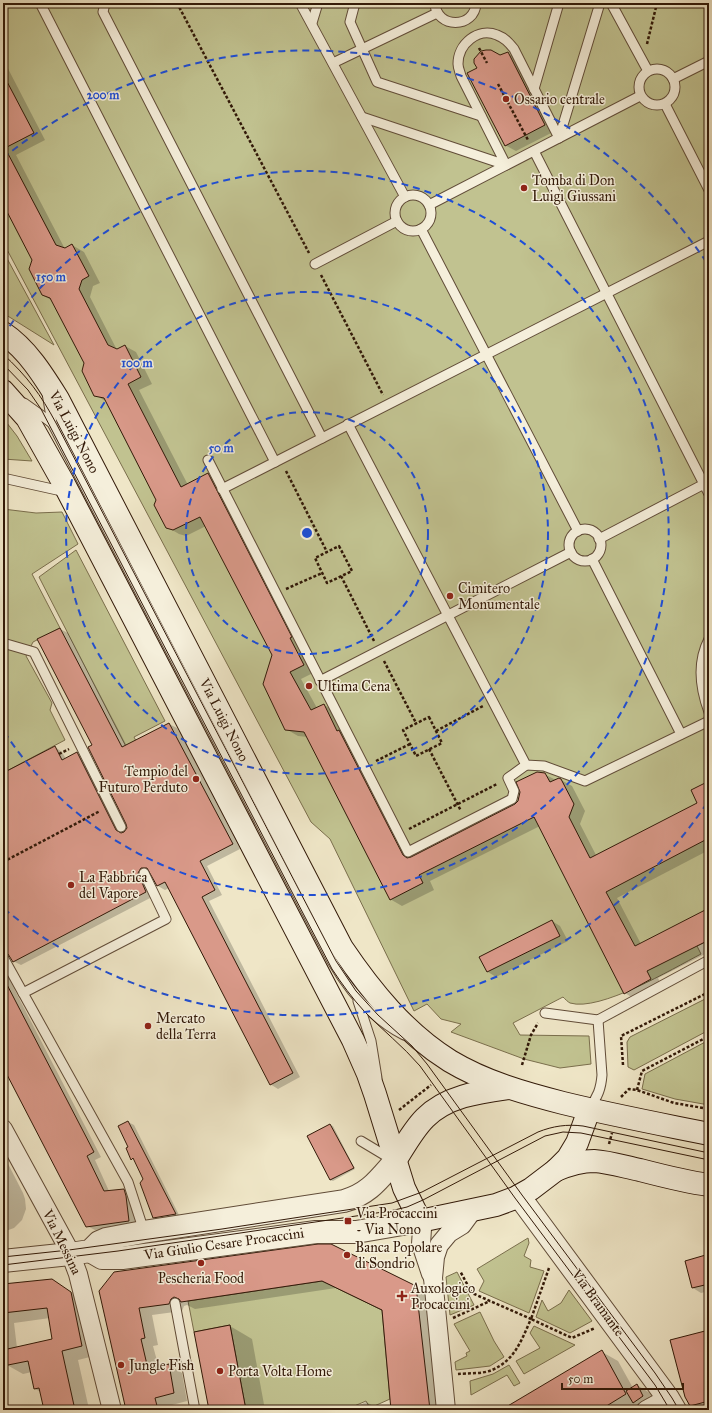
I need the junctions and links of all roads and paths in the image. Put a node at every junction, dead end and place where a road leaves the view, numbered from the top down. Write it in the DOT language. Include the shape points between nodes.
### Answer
graph roads {
  1 [pos="40,3"];
  2 [pos="105,3"];
  3 [pos="177,3"];
  4 [pos="300,3"];
  5 [pos="318,3"];
  6 [pos="355,3"];
  7 [pos="435,3"];
  8 [pos="476,3"];
  9 [pos="559,3"];
  10 [pos="600,3"];
  11 [pos="658,3"];
  12 [pos="614,4"];
  13 [pos="437,13"];
  14 [pos="312,23"];
  15 [pos="470,28"];
  16 [pos="362,49"];
  17 [pos="481,51"];
  18 [pos="709,61"];
  19 [pos="643,62"];
  20 [pos="333,63"];
  21 [pos="487,63"];
  22 [pos="648,71"];
  23 [pos="673,79"];
  24 [pos="498,84"];
  25 [pos="534,89"];
  26 [pos="640,96"];
  27 [pos="665,104"];
  28 [pos="481,116"];
  29 [pos="362,117"];
  30 [pos="525,135"];
  31 [pos="559,138"];
  32 [pos="534,151"];
  33 [pos="506,165"];
  34 [pos="709,190"];
  35 [pos="405,197"];
  36 [pos="429,205"];
  37 [pos="397,221"];
  38 [pos="421,229"];
  39 [pos="709,241"];
  40 [pos="315,264"];
  41 [pos="606,293"];
  42 [pos="3,333"];
  43 [pos="486,354"];
  44 [pos="43,374"];
  45 [pos="3,390"];
  46 [pos="388,404"];
  47 [pos="52,423"];
  48 [pos="348,424"];
  49 [pos="322,438"];
  50 [pos="208,460"];
  51 [pos="277,461"];
  52 [pos="3,478"];
  53 [pos="706,482"];
  54 [pos="222,489"];
  55 [pos="68,492"];
  56 [pos="709,494"];
  57 [pos="578,531"];
  58 [pos="599,538"];
  59 [pos="326,552"];
  60 [pos="571,552"];
  61 [pos="592,560"];
  62 [pos="322,573"];
  63 [pos="341,576"];
  64 [pos="276,594"];
  65 [pos="448,615"];
  66 [pos="709,639"];
  67 [pos="3,642"];
  68 [pos="379,651"];
  69 [pos="707,651"];
  70 [pos="320,681"];
  71 [pos="492,702"];
  72 [pos="709,712"];
  73 [pos="709,721"];
  74 [pos="416,723"];
  75 [pos="436,731"];
  76 [pos="681,734"];
  77 [pos="410,744"];
  78 [pos="429,749"];
  79 [pos="526,765"];
  80 [pos="365,767"];
  81 [pos="508,778"];
  82 [pos="457,804"];
  83 [pos="111,805"];
  84 [pos="467,822"];
  85 [pos="121,827"];
  86 [pos="399,834"];
  87 [pos="3,862"];
  88 [pos="144,873"];
  89 [pos="3,957"];
  90 [pos="709,960"];
  91 [pos="23,992"];
  92 [pos="709,992"];
  93 [pos="357,998"];
  94 [pos="545,1013"];
  95 [pos="598,1020"];
  96 [pos="709,1036"];
  97 [pos="430,1047"];
  98 [pos="522,1065"];
  99 [pos="623,1065"];
  100 [pos="431,1085"];
  101 [pos="509,1088"];
  102 [pos="629,1089"];
  103 [pos="637,1090"];
  104 [pos="709,1109"];
  105 [pos="386,1110"];
  106 [pos="589,1110"];
  107 [pos="3,1129"];
  108 [pos="709,1134"];
  109 [pos="361,1141"];
  110 [pos="395,1161"];
  111 [pos="556,1170"];
  112 [pos="709,1185"];
  113 [pos="519,1196"];
  114 [pos="473,1210"];
  115 [pos="420,1221"];
  116 [pos="141,1222"];
  117 [pos="80,1253"];
  118 [pos="3,1261"];
  119 [pos="550,1264"];
  120 [pos="460,1270"];
  121 [pos="433,1278"];
  122 [pos="490,1301"];
  123 [pos="175,1303"];
  124 [pos="450,1319"];
  125 [pos="531,1319"];
  126 [pos="596,1327"];
  127 [pos="453,1374"];
  128 [pos="672,1404"];
  129 [pos="112,1410"];
  130 [pos="195,1410"];
  131 [pos="446,1410"];
  132 [pos="646,1410"];
  1 -- 51 [label="lane"];
  2 -- 49 [label="lane" via="103,12"];
  3 -- 40 [label="path"];
  4 -- 14 [label="lane"];
  5 -- 14 [label="lane"];
  6 -- 16 [label="lane" via="350,22"];
  7 -- 13 [label="lane"];
  8 -- 15 [label="lane"];
  9 -- 25 [label="lane"];
  10 -- 31 [label="lane"];
  11 -- 19 [label="path"];
  12 -- 19 [label="lane"];
  13 -- 15 [label="lane" via="441,18"];
  13 -- 16 [label="lane"];
  14 -- 20 [label="lane"];
  15 -- 25 [label="lane" via="497,34 507,40"];
  15 -- 28 [label="lane" via="459,53 458,65"];
  16 -- 20 [label="lane"];
  16 -- 28 [label="lane" via="377,82"];
  17 -- 21 [label="path"];
  18 -- 23 [label="lane"];
  19 -- 22 [label="lane"];
  20 -- 29 [label="lane"];
  22 -- 23 [label="lane" via="660,70"];
  22 -- 26 [label="lane" via="640,79"];
  23 -- 27 [label="lane" via="673,96"];
  24 -- 30 [label="path"];
  25 -- 31 [label="lane"];
  26 -- 27 [label="lane" via="654,106"];
  26 -- 31 [label="lane"];
  27 -- 34 [label="lane"];
  28 -- 33 [label="lane"];
  29 -- 33 [label="lane"];
  29 -- 35 [label="lane"];
  31 -- 32 [label="lane"];
  32 -- 33 [label="lane"];
  32 -- 41 [label="lane"];
  33 -- 36 [label="lane"];
  35 -- 36 [label="lane" via="416,195"];
  35 -- 37 [label="lane" via="400,200 395,210"];
  36 -- 38 [label="lane" via="431,216 426,226"];
  37 -- 38 [label="lane" via="410,231"];
  37 -- 40 [label="lane"];
  38 -- 43 [label="lane"];
  39 -- 41 [label="lane"];
  40 -- 46 [label="path"];
  41 -- 43 [label="lane"];
  41 -- 53 [label="lane"];
  42 -- 44 [label="main road, Via Luigi Nono" via="26,353"];
  43 -- 46 [label="lane"];
  43 -- 57 [label="lane"];
  44 -- 47 [label="lane"];
  44 -- 97 [label="main road, Via Luigi Nono" via="342,948 377,996"];
  45 -- 47 [label="lane"];
  45 -- 55 [label="main road" via="32,427"];
  46 -- 48 [label="lane"];
  47 -- 93 [label="lane" via="323,945"];
  48 -- 49 [label="lane"];
  48 -- 65 [label="lane"];
  49 -- 51 [label="lane"];
  50 -- 54 [label="lane"];
  51 -- 54 [label="lane"];
  51 -- 59 [label="path"];
  52 -- 55 [label="lane"];
  53 -- 56 [label="lane"];
  53 -- 58 [label="lane"];
  54 -- 64 [label="lane"];
  55 -- 105 [label="main road" via="353,1040"];
  57 -- 58 [label="lane" via="588,530"];
  57 -- 60 [label="lane" via="571,538"];
  58 -- 61 [label="lane" via="601,548"];
  59 -- 62 [label="path" via="315,558"];
  59 -- 63 [label="path" via="339,546 352,571"];
  60 -- 61 [label="lane" via="582,561"];
  60 -- 65 [label="lane"];
  61 -- 76 [label="lane"];
  62 -- 63 [label="path" via="327,583"];
  62 -- 64 [label="path"];
  63 -- 68 [label="path"];
  64 -- 70 [label="lane"];
  65 -- 68 [label="lane"];
  65 -- 71 [label="lane"];
  66 -- 69 [label="lane"];
  67 -- 83 [label="lane" via="34,652"];
  68 -- 70 [label="lane"];
  68 -- 74 [label="path"];
  69 -- 72 [label="lane" via="700,673 703,697"];
  70 -- 80 [label="lane"];
  71 -- 75 [label="path"];
  71 -- 79 [label="lane"];
  73 -- 76 [label="lane"];
  74 -- 75 [label="path" via="429,717"];
  74 -- 77 [label="path" via="403,730"];
  75 -- 78 [label="path" via="442,743"];
  76 -- 79 [label="lane" via="585,781 544,766"];
  77 -- 78 [label="path" via="416,756"];
  77 -- 80 [label="path"];
  78 -- 82 [label="path"];
  79 -- 81 [label="lane"];
  80 -- 86 [label="lane"];
  81 -- 82 [label="path"];
  81 -- 84 [label="lane" via="514,791 512,799"];
  82 -- 84 [label="path"];
  82 -- 86 [label="path"];
  83 -- 85 [label="lane"];
  83 -- 87 [label="path"];
  84 -- 86 [label="lane" via="408,852"];
  88 -- 91 [label="lane" via="166,919"];
  89 -- 91 [label="lane"];
  90 -- 95 [label="lane"];
  91 -- 116 [label="lane" via="128,1182"];
  92 -- 99 [label="path" via="621,1036"];
  93 -- 97 [label="lane" via="387,1026"];
  93 -- 105 [label="lane" via="368,1028"];
  94 -- 95 [label="lane"];
  94 -- 98 [label="path" via="530,1035"];
  95 -- 106 [label="lane" via="602,1082"];
  96 -- 103 [label="path" via="642,1071"];
  97 -- 101 [label="main road, Via Luigi Nono" via="450,1061"];
  100 -- 105 [label="path"];
  101 -- 106 [label="main road, Via Luigi Nono"];
  101 -- 110 [label="main road, Via Giulio Cesare Procaccini" via="468,1095 438,1108 424,1120"];
  102 -- 103 [label="path"];
  103 -- 104 [label="path" via="674,1103"];
  105 -- 110 [label="main road"];
  106 -- 108 [label="main road, Via Luigi Nono"];
  106 -- 111 [label="main road" via="572,1152"];
  107 -- 117 [label="street, Via Messina"];
  109 -- 110 [label="lane"];
  110 -- 115 [label="main road" via="408,1198"];
  110 -- 117 [label="main road, Via Giulio Cesare Procaccini" via="373,1186 351,1199 131,1234 99,1242"];
  111 -- 112 [label="main road" via="580,1162 604,1162"];
  111 -- 113 [label="main road, Via Giulio Cesare Procaccini"];
  113 -- 114 [label="main road, Via Giulio Cesare Procaccini"];
  113 -- 128 [label="main road, Via Bramante"];
  114 -- 115 [label="main road, Via Giulio Cesare Procaccini"];
  114 -- 121 [label="street" via="462,1225 449,1233 439,1245"];
  115 -- 117 [label="main road, Via Giulio Cesare Procaccini" via="360,1231 316,1232 167,1257 102,1258"];
  115 -- 121 [label="street" via="421,1244"];
  117 -- 118 [label="main road, Via Giulio Cesare Procaccini"];
  117 -- 129 [label="street, Via Messina" via="79,1278"];
  119 -- 125 [label="path"];
  120 -- 122 [label="path" via="472,1292"];
  121 -- 131 [label="street"];
  122 -- 124 [label="path"];
  122 -- 125 [label="path"];
  123 -- 130 [label="lane"];
  125 -- 126 [label="path" via="572,1338"];
  125 -- 127 [label="path" via="511,1358 492,1370"];
  128 -- 132 [label="street"];
}
